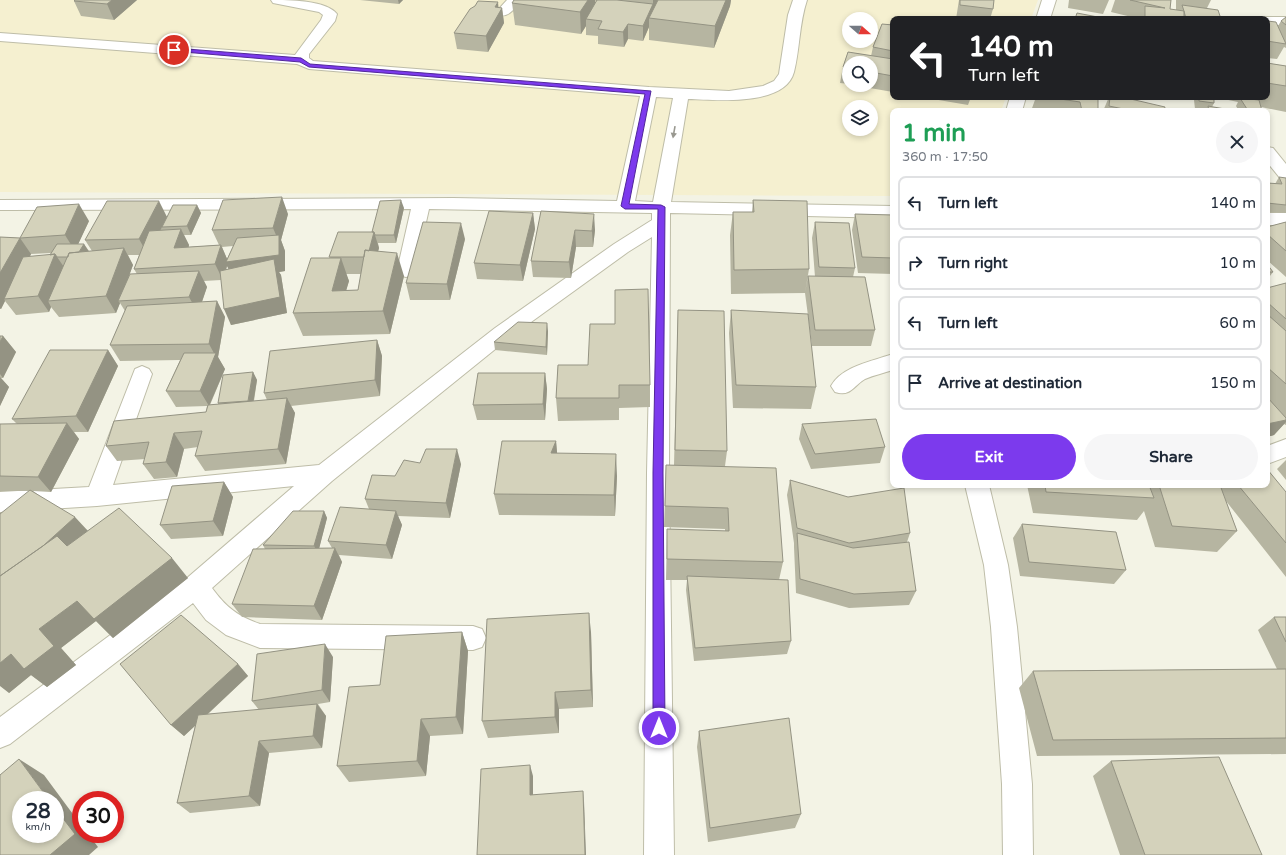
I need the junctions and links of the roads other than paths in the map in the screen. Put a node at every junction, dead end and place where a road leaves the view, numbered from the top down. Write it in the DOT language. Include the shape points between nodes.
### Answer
graph roads {
  1 [pos="278,0"];
  2 [pos="514,0"];
  3 [pos="800,0"];
  4 [pos="1049,0"];
  5 [pos="503,12"];
  6 [pos="1044,16"];
  7 [pos="1270,21"];
  8 [pos="1286,21"];
  9 [pos="0,37"];
  10 [pos="301,60"];
  11 [pos="649,92"];
  12 [pos="681,94"];
  13 [pos="1270,155"];
  14 [pos="1286,174"];
  15 [pos="421,204"];
  16 [pos="0,205"];
  17 [pos="625,206"];
  18 [pos="890,212"];
  19 [pos="662,215"];
  20 [pos="1270,219"];
  21 [pos="1286,220"];
  22 [pos="406,271"];
  23 [pos="890,363"];
  24 [pos="142,374"];
  25 [pos="842,386"];
  26 [pos="1286,448"];
  27 [pos="1270,454"];
  28 [pos="324,474"];
  29 [pos="978,488"];
  30 [pos="97,496"];
  31 [pos="0,502"];
  32 [pos="196,586"];
  33 [pos="473,638"];
  34 [pos="0,734"];
  35 [pos="659,855"];
  36 [pos="1018,855"];
  1 -- 10 [label="street" via="323,9 330,14 328,21 302,54"];
  2 -- 5 [label="street"];
  3 -- 12 [label="street" via="795,15 786,74 779,84 768,90 729,96"];
  4 -- 6 [label="street"];
  7 -- 8 [label="street"];
  9 -- 10 [label="street"];
  10 -- 11 [label="street" via="309,65"];
  11 -- 12 [label="street"];
  11 -- 17 [label="street"];
  12 -- 19 [label="street, one-way"];
  13 -- 14 [label="street"];
  15 -- 16 [label="street"];
  15 -- 17 [label="street"];
  15 -- 22 [label="street"];
  17 -- 19 [label="street"];
  18 -- 19 [label="street"];
  19 -- 28 [label="street" via="621,248 502,334"];
  19 -- 35 [label="street" via="658,473"];
  20 -- 21 [label="street"];
  23 -- 25 [label="street" via="858,374"];
  24 -- 30 [label="street"];
  26 -- 27 [label="street"];
  28 -- 30 [label="street"];
  28 -- 32 [label="street"];
  29 -- 36 [label="street" via="996,565 1004,627 1017,784"];
  30 -- 31 [label="street"];
  32 -- 33 [label="street" via="220,616 235,627 260,636"];
  32 -- 34 [label="street"];
}
